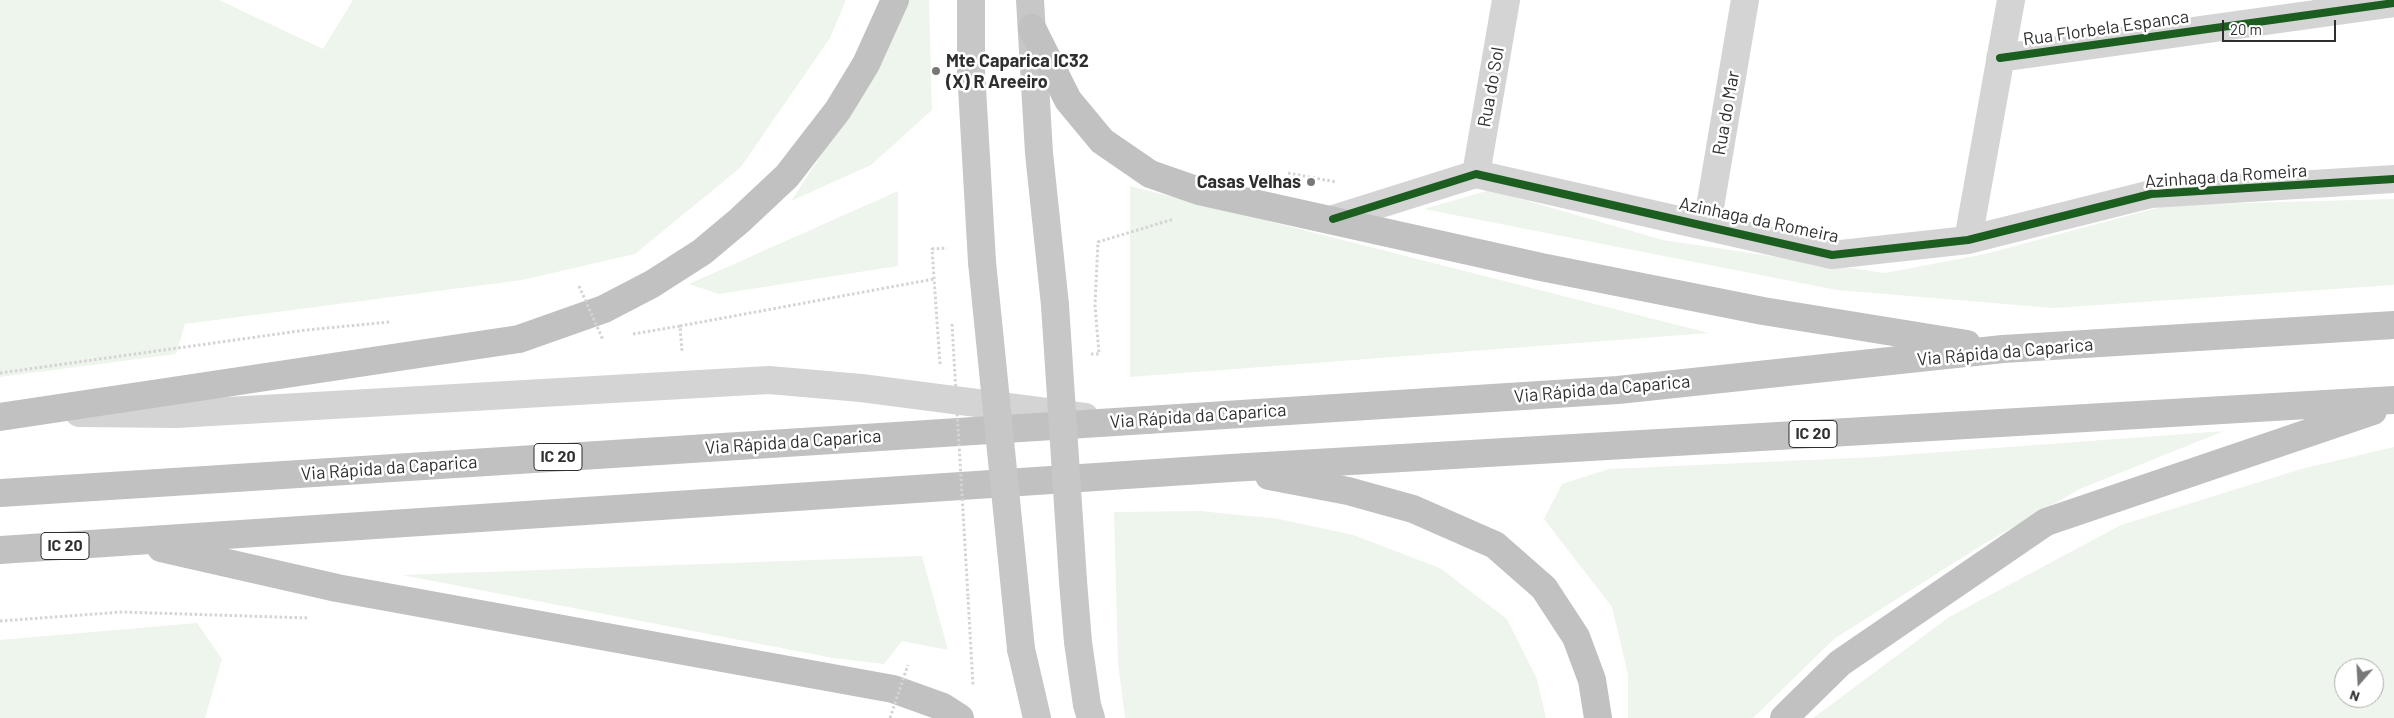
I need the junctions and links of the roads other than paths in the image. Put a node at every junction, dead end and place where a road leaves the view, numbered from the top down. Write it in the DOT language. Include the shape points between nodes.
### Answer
graph roads {
  1 [pos="895,0"];
  2 [pos="971,0"];
  3 [pos="1030,0"];
  4 [pos="1506,0"];
  5 [pos="1745,0"];
  6 [pos="2011,0"];
  7 [pos="2394,2"];
  8 [pos="1032,28"];
  9 [pos="2000,58"];
  10 [pos="1476,174"];
  11 [pos="2394,180"];
  12 [pos="1333,219"];
  13 [pos="1707,225"];
  14 [pos="1968,240"];
  15 [pos="2394,325"];
  16 [pos="2004,350"];
  17 [pos="2394,400"];
  18 [pos="2394,404"];
  19 [pos="38,412"];
  20 [pos="0,417"];
  21 [pos="1116,422"];
  22 [pos="1231,468"];
  23 [pos="0,493"];
  24 [pos="130,542"];
  25 [pos="0,550"];
  26 [pos="960,718"];
  27 [pos="1037,718"];
  28 [pos="1091,718"];
  29 [pos="1598,718"];
  30 [pos="1784,718"];
  1 -- 19 [label="highway" via="866,64 838,110 788,176 702,252 652,284 604,309 519,339"];
  2 -- 27 [label="main road, bridge" via="971,70 982,262 1021,648"];
  3 -- 8 [label="main road"];
  4 -- 10 [label="street, Rua do Sol"];
  5 -- 13 [label="street, Rua do Mar"];
  6 -- 9 [label="street"];
  7 -- 9 [label="street, Rua Florbela Espanca"];
  8 -- 12 [label="highway" via="1068,100 1102,141 1150,174 1199,191"];
  8 -- 28 [label="main road, bridge" via="1078,642"];
  9 -- 14 [label="street"];
  10 -- 12 [label="street, Azinhaga da Romeira"];
  10 -- 13 [label="street, Azinhaga da Romeira"];
  11 -- 14 [label="street, Azinhaga da Romeira" via="2151,194"];
  12 -- 16 [label="highway" via="1541,267 1763,311"];
  13 -- 14 [label="street, Azinhaga da Romeira" via="1832,255"];
  15 -- 16 [label="highway, Via Rápida da Caparica"];
  16 -- 21 [label="highway, Via Rápida da Caparica / IC 20" via="1618,390"];
  17 -- 22 [label="highway, IC 20"];
  18 -- 30 [label="highway" via="2046,522 1840,663"];
  19 -- 20 [label="highway"];
  19 -- 21 [label="street" via="176,414 769,380 861,388"];
  21 -- 23 [label="highway, Via Rápida da Caparica / IC 20"];
  22 -- 24 [label="highway, IC 20"];
  22 -- 29 [label="highway" via="1348,491 1413,509 1495,545 1544,588 1576,637 1592,680"];
  24 -- 25 [label="highway, IC 20"];
  24 -- 26 [label="highway" via="337,588 893,689 944,707"];
}
